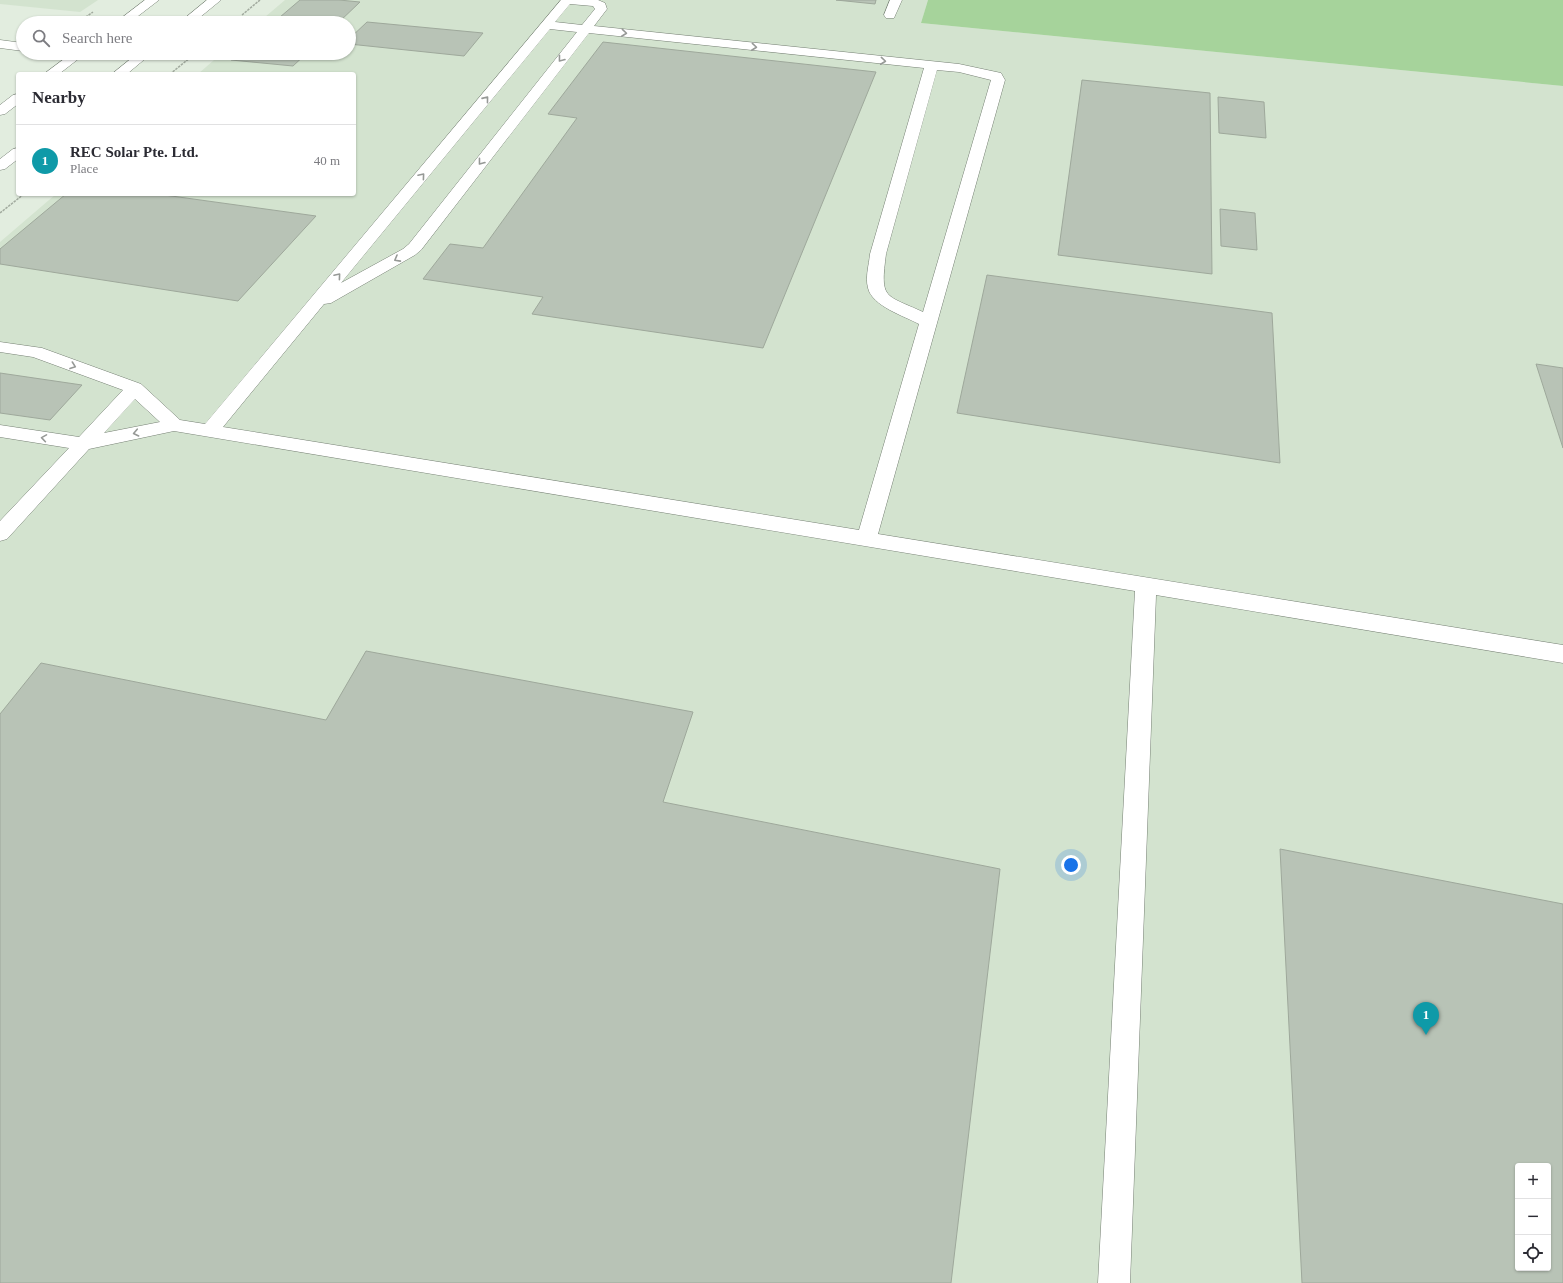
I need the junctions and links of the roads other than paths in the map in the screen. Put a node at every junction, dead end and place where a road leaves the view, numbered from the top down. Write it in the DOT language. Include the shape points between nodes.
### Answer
graph roads {
  1 [pos="153,0"];
  2 [pos="215,0"];
  3 [pos="567,0"];
  4 [pos="570,0"];
  5 [pos="896,0"];
  6 [pos="890,14"];
  7 [pos="131,16"];
  8 [pos="194,16"];
  9 [pos="546,25"];
  10 [pos="586,29"];
  11 [pos="0,44"];
  12 [pos="16,46"];
  13 [pos="68,60"];
  14 [pos="137,60"];
  15 [pos="931,66"];
  16 [pos="53,72"];
  17 [pos="122,72"];
  18 [pos="16,99"];
  19 [pos="0,111"];
  20 [pos="16,154"];
  21 [pos="0,166"];
  22 [pos="313,306"];
  23 [pos="929,322"];
  24 [pos="0,347"];
  25 [pos="135,388"];
  26 [pos="174,425"];
  27 [pos="0,431"];
  28 [pos="209,431"];
  29 [pos="83,444"];
  30 [pos="0,534"];
  31 [pos="866,540"];
  32 [pos="1146,586"];
  33 [pos="1563,654"];
  34 [pos="1114,1283"];
  1 -- 7 [label="street"];
  2 -- 8 [label="street"];
  3 -- 9 [label="street"];
  4 -- 10 [label="street" via="601,6"];
  5 -- 6 [label="street"];
  9 -- 10 [label="street"];
  22 -- 9 [label="street, one-way"];
  10 -- 15 [label="street, one-way"];
  10 -- 22 [label="street, one-way" via="415,247"];
  11 -- 12 [label="street"];
  13 -- 16 [label="street"];
  14 -- 17 [label="street"];
  15 -- 23 [label="street" via="878,254 875,277 876,289 882,299"];
  15 -- 23 [label="street" via="984,72 996,76 998,80"];
  18 -- 19 [label="street"];
  20 -- 21 [label="street"];
  22 -- 28 [label="street"];
  23 -- 31 [label="street"];
  24 -- 25 [label="street, one-way" via="36,352"];
  25 -- 26 [label="street"];
  25 -- 29 [label="street"];
  26 -- 28 [label="street"];
  26 -- 29 [label="street, one-way"];
  29 -- 27 [label="street, one-way"];
  28 -- 31 [label="street"];
  29 -- 30 [label="street"];
  31 -- 32 [label="street"];
  32 -- 33 [label="street"];
  32 -- 34 [label="street"];
}
